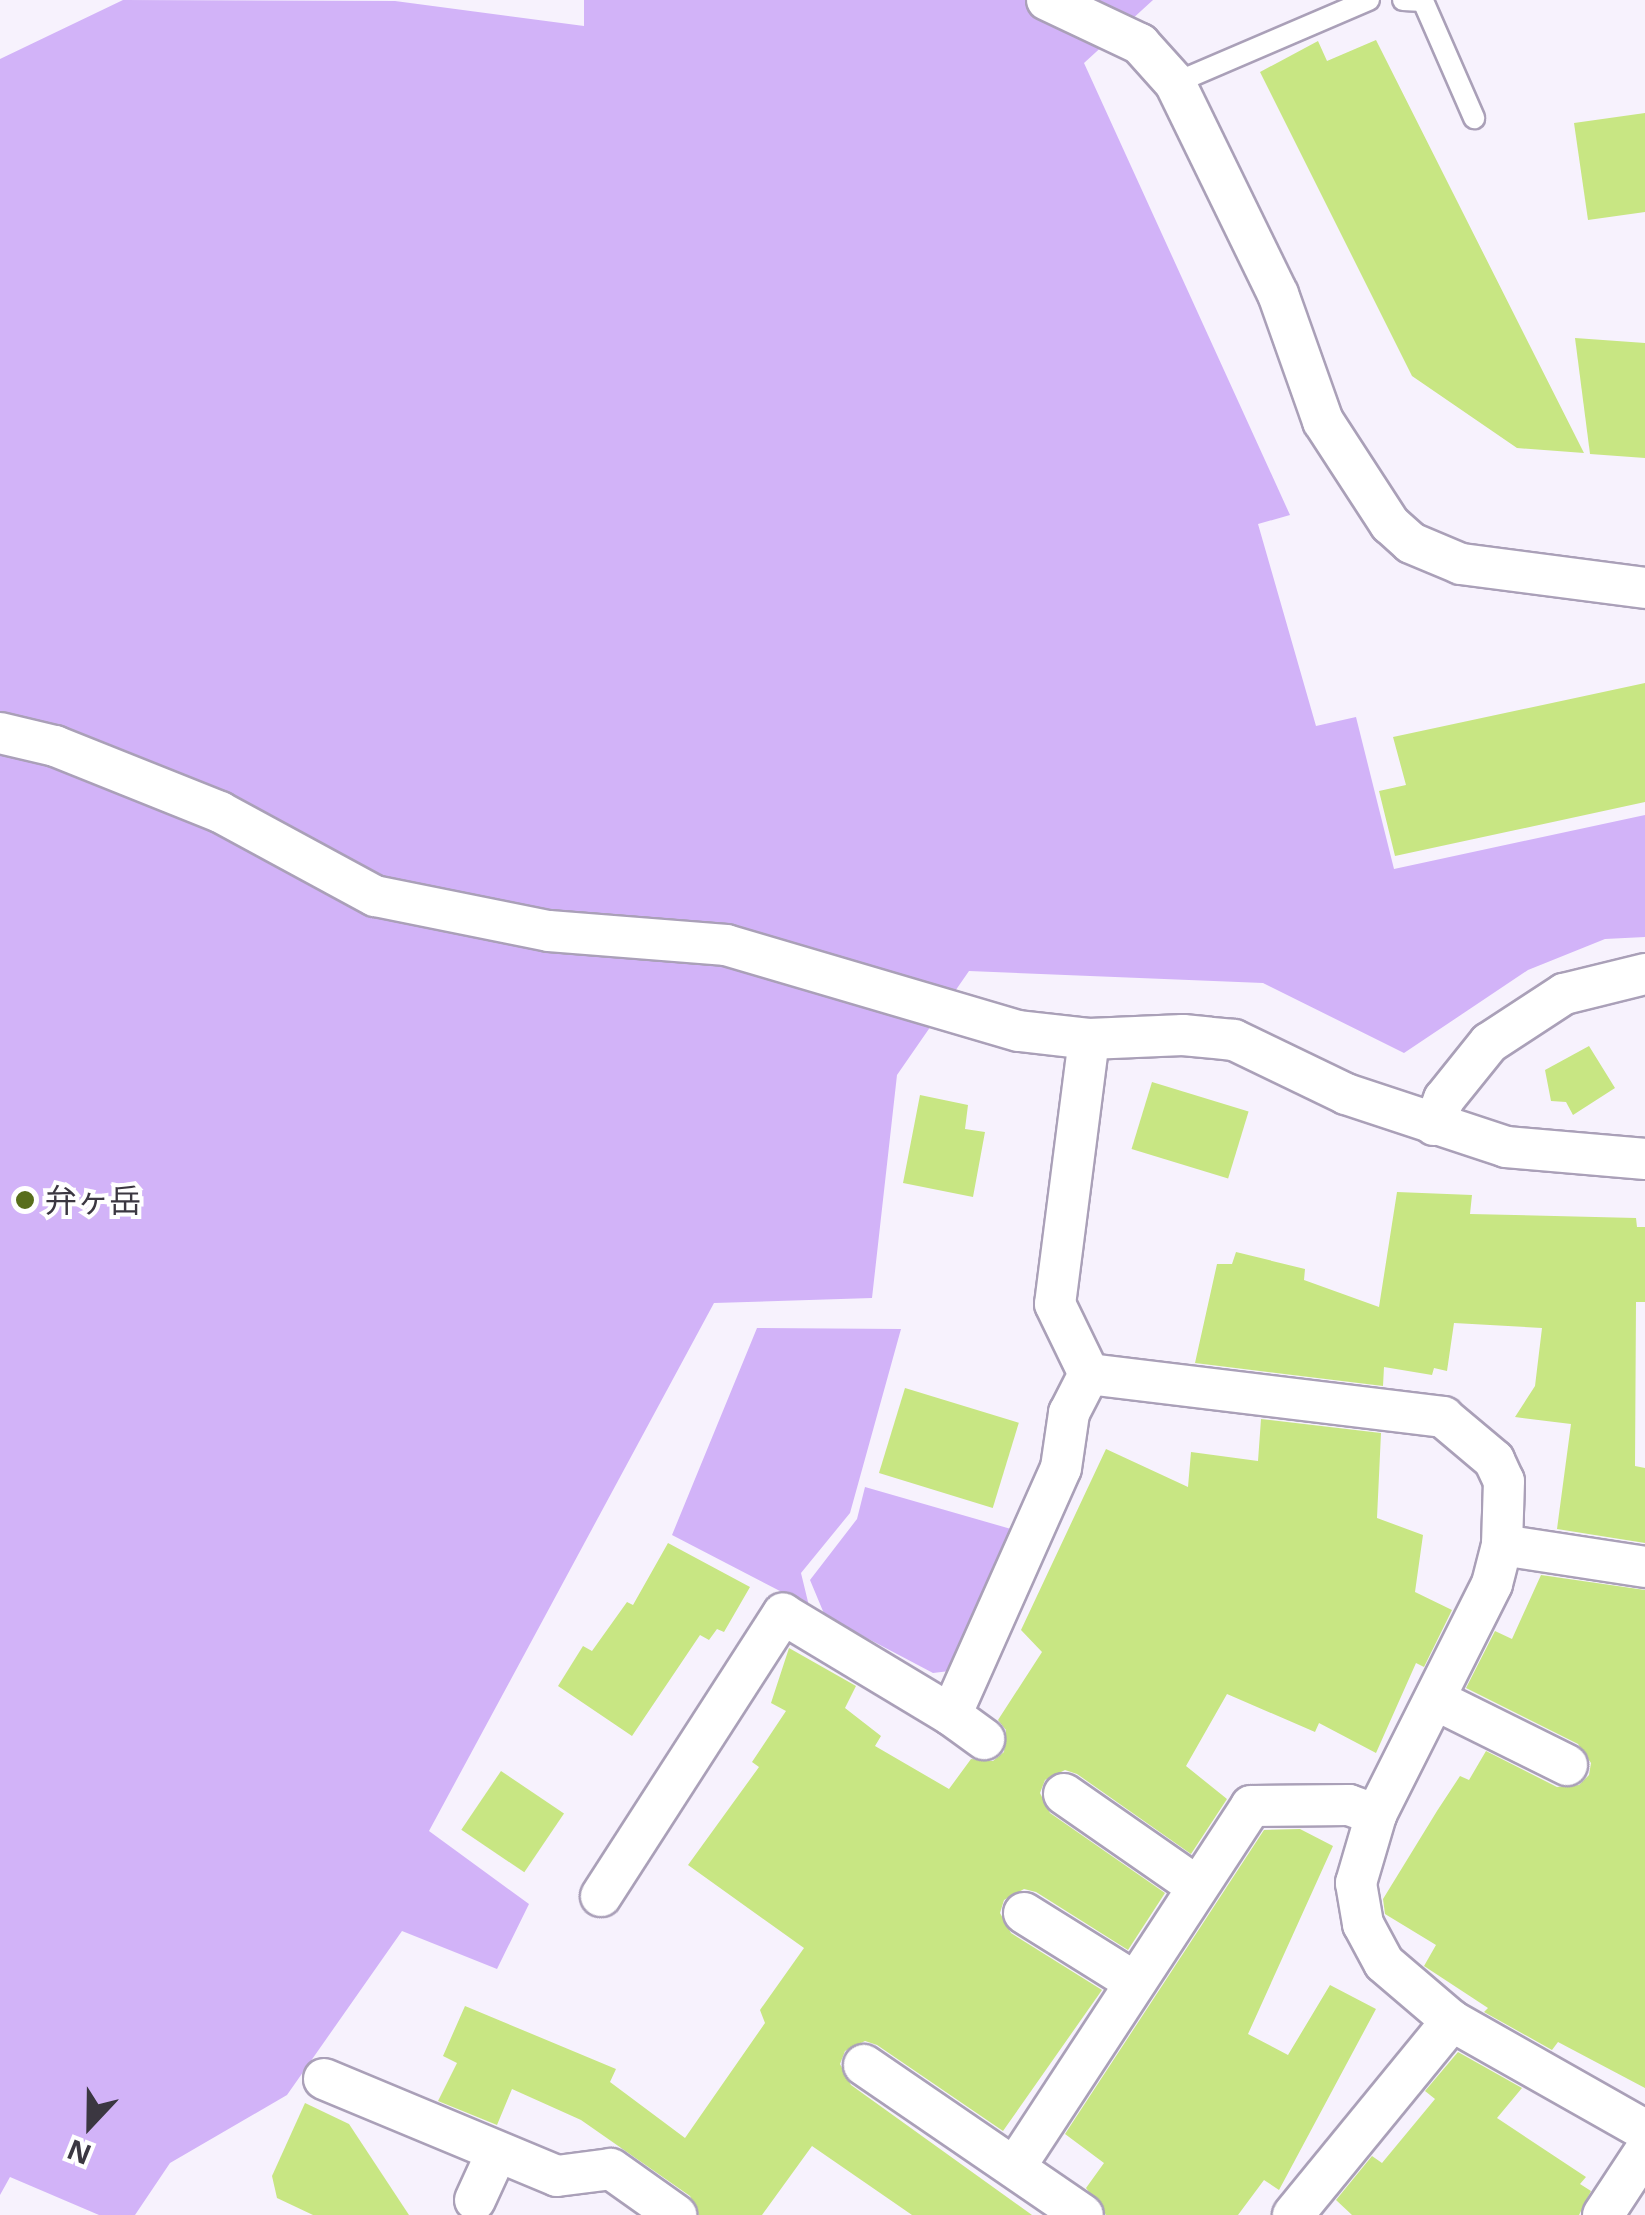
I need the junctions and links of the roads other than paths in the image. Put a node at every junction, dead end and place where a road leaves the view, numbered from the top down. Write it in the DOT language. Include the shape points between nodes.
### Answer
graph roads {
  1 [pos="1047,0"];
  2 [pos="1368,0"];
  3 [pos="1403,0"];
  4 [pos="1175,83"];
  5 [pos="1474,118"];
  6 [pos="1645,588"];
  7 [pos="0,733"];
  8 [pos="1645,974"];
  9 [pos="1089,1039"];
  10 [pos="1434,1125"];
  11 [pos="1645,1159"];
  12 [pos="1090,1374"];
  13 [pos="1502,1545"];
  14 [pos="1645,1567"];
  15 [pos="1438,1701"];
  16 [pos="951,1715"];
  17 [pos="984,1740"];
  18 [pos="1566,1765"];
  19 [pos="1064,1794"];
  20 [pos="1376,1815"];
  21 [pos="1195,1885"];
  22 [pos="601,1896"];
  23 [pos="1024,1913"];
  24 [pos="1133,1981"];
  25 [pos="1452,2022"];
  26 [pos="864,2065"];
  27 [pos="324,2079"];
  28 [pos="1645,2130"];
  29 [pos="497,2152"];
  30 [pos="1645,2152"];
  31 [pos="1015,2166"];
  32 [pos="475,2200"];
  33 [pos="676,2215"];
  34 [pos="1083,2215"];
  35 [pos="1293,2215"];
  36 [pos="1603,2215"];
  1 -- 4 [label="street" via="1140,44"];
  2 -- 4 [label="lane"];
  3 -- 5 [label="lane" via="1422,1"];
  4 -- 6 [label="street" via="1278,294 1323,421 1390,524 1412,543 1462,564"];
  7 -- 9 [label="street" via="56,746 220,812 375,896 549,931 726,945 951,1014"];
  8 -- 10 [label="street" via="1564,994 1501,1034 1462,1072"];
  9 -- 10 [label="street" via="1234,1040 1346,1094"];
  9 -- 12 [label="street" via="1055,1304"];
  10 -- 11 [label="street" via="1506,1147"];
  12 -- 13 [label="street" via="1442,1417 1476,1440 1504,1481"];
  12 -- 16 [label="street" via="1070,1413 1060,1468"];
  13 -- 14 [label="street"];
  13 -- 15 [label="street" via="1492,1584"];
  15 -- 18 [label="street"];
  15 -- 20 [label="street"];
  16 -- 17 [label="street"];
  16 -- 22 [label="street" via="783,1614"];
  19 -- 21 [label="street"];
  20 -- 21 [label="street" via="1349,1805 1251,1806"];
  20 -- 25 [label="street" via="1356,1883 1363,1924 1384,1963"];
  21 -- 24 [label="street"];
  23 -- 24 [label="street"];
  24 -- 31 [label="street"];
  25 -- 28 [label="street"];
  25 -- 35 [label="street"];
  26 -- 31 [label="street"];
  27 -- 29 [label="street"];
  29 -- 32 [label="street"];
  29 -- 33 [label="street" via="558,2176 610,2168"];
  30 -- 36 [label="street"];
  31 -- 34 [label="street"];
}
